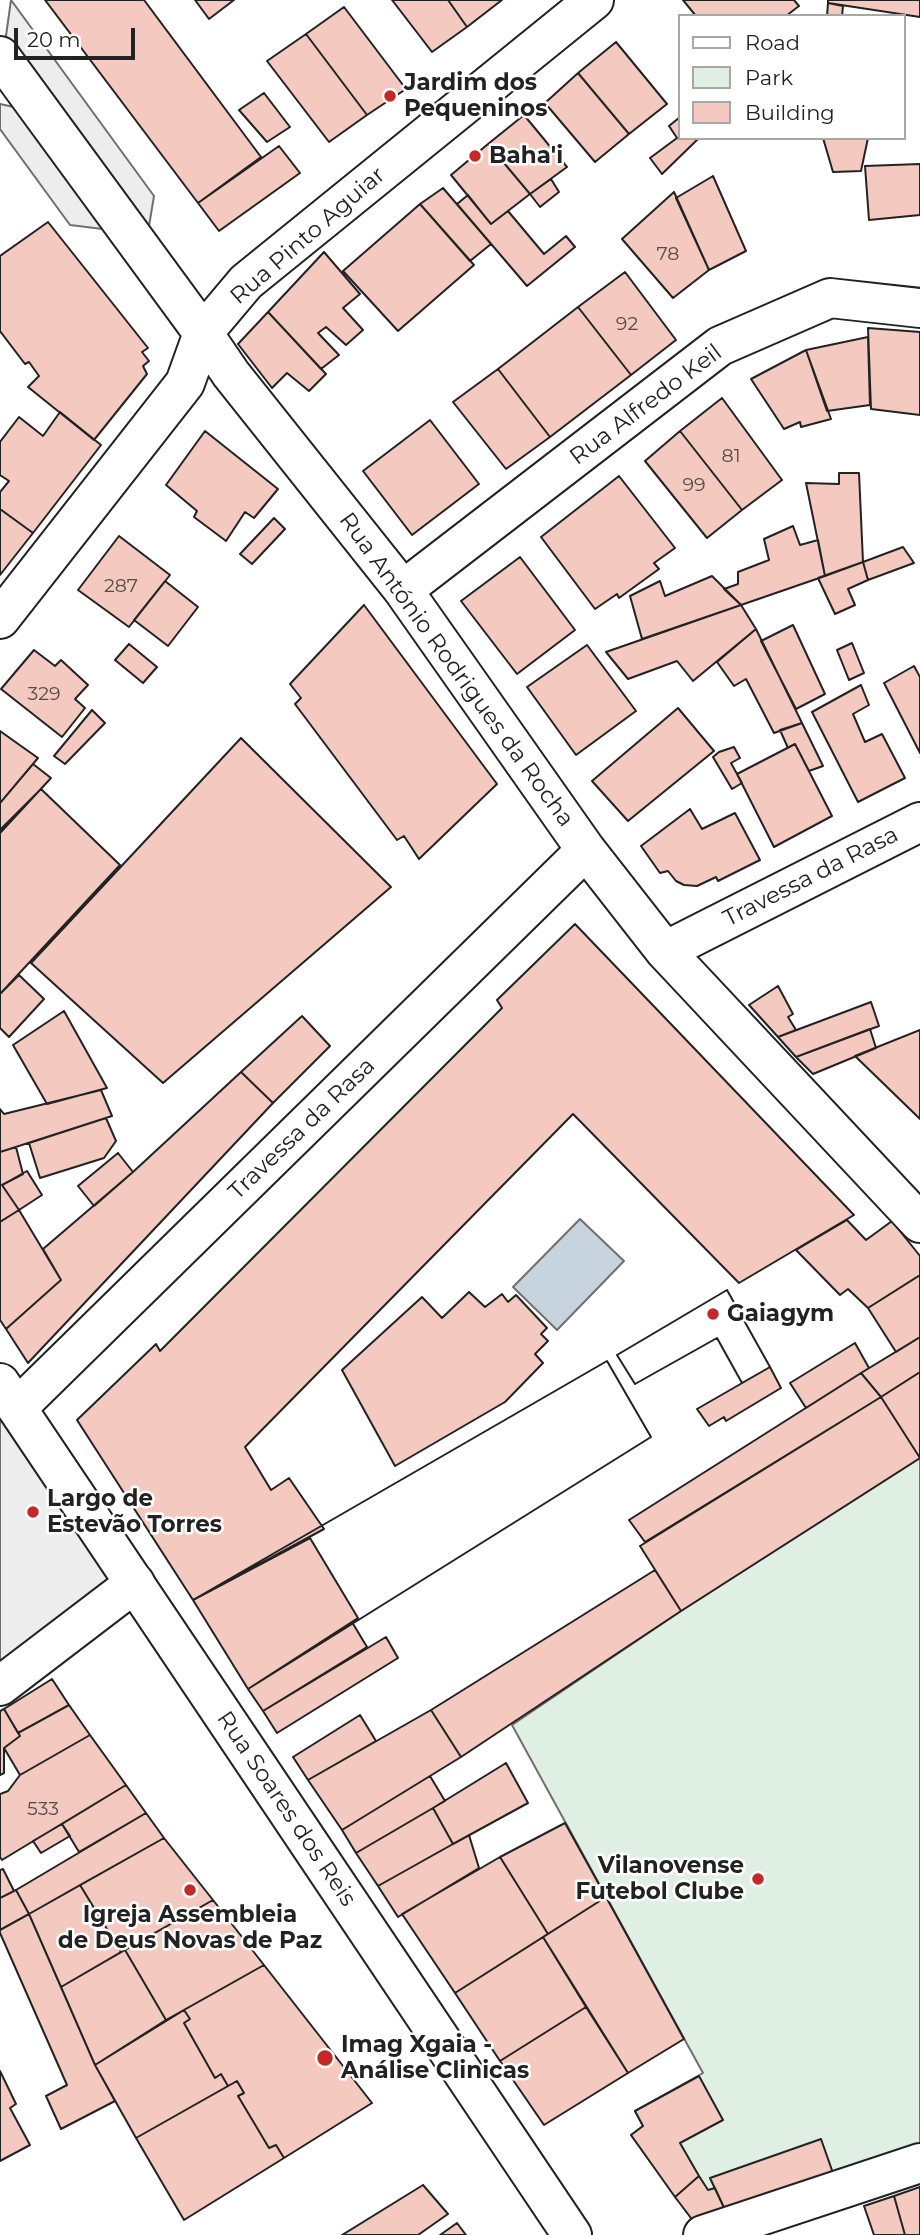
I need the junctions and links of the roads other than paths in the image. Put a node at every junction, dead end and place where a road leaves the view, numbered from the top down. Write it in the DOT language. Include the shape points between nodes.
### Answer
graph roads {
  1 [pos="594,0"];
  2 [pos="0,56"];
  3 [pos="920,308"];
  4 [pos="203,333"];
  5 [pos="403,590"];
  6 [pos="0,618"];
  7 [pos="920,822"];
  8 [pos="586,849"];
  9 [pos="665,951"];
  10 [pos="920,1223"];
  11 [pos="9,1396"];
  12 [pos="135,1583"];
  13 [pos="0,1686"];
  14 [pos="920,2163"];
  15 [pos="572,2235"];
  16 [pos="703,2235"];
  1 -- 4 [label="street, Rua Pinto Aguiar" via="246,282"];
  2 -- 4 [label="street, Rua António Rodrigues da Rocha"];
  3 -- 5 [label="street, Rua Alfredo Keil" via="830,298 720,346"];
  4 -- 5 [label="street, Rua António Rodrigues da Rocha"];
  4 -- 6 [label="street, Rua Pinto Aguiar" via="185,383"];
  5 -- 8 [label="street, Rua António Rodrigues da Rocha"];
  7 -- 9 [label="street, Travessa da Rasa"];
  8 -- 9 [label="street, Rua António Rodrigues da Rocha"];
  8 -- 11 [label="street, Travessa da Rasa"];
  9 -- 10 [label="street, Rua António Rodrigues da Rocha"];
  11 -- 12 [label="street, Rua Soares dos Reis"];
  12 -- 13 [label="street"];
  12 -- 15 [label="street, Rua Soares dos Reis"];
  14 -- 16 [label="street"];
}
